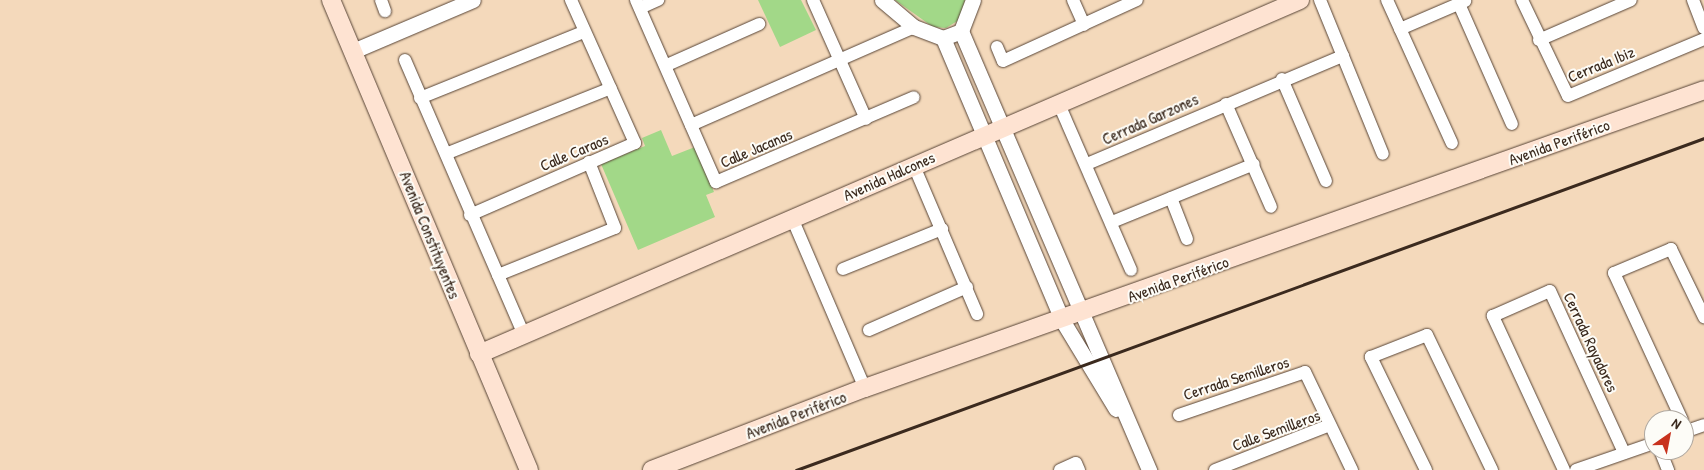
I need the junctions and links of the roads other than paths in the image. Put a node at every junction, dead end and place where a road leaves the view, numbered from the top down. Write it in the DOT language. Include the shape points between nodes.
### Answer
graph roads {
  1 [pos="331,0"];
  2 [pos="473,0"];
  3 [pos="571,0"];
  4 [pos="658,0"];
  5 [pos="813,0"];
  6 [pos="882,0"];
  7 [pos="974,0"];
  8 [pos="1073,0"];
  9 [pos="1138,0"];
  10 [pos="1300,0"];
  11 [pos="1387,0"];
  12 [pos="1522,0"];
  13 [pos="1631,0"];
  14 [pos="1693,0"];
  15 [pos="1321,2"];
  16 [pos="1462,2"];
  17 [pos="638,4"];
  18 [pos="759,24"];
  19 [pos="1084,25"];
  20 [pos="914,26"];
  21 [pos="1704,28"];
  22 [pos="1400,29"];
  23 [pos="961,30"];
  24 [pos="583,32"];
  25 [pos="943,38"];
  26 [pos="1704,39"];
  27 [pos="1539,40"];
  28 [pos="997,47"];
  29 [pos="354,51"];
  30 [pos="1343,56"];
  31 [pos="839,59"];
  32 [pos="405,60"];
  33 [pos="667,65"];
  34 [pos="1282,79"];
  35 [pos="611,88"];
  36 [pos="1704,90"];
  37 [pos="914,97"];
  38 [pos="420,98"];
  39 [pos="1058,102"];
  40 [pos="1226,104"];
  41 [pos="866,119"];
  42 [pos="1512,124"];
  43 [pos="690,125"];
  44 [pos="1003,126"];
  45 [pos="983,134"];
  46 [pos="1452,143"];
  47 [pos="448,153"];
  48 [pos="1383,154"];
  49 [pos="589,162"];
  50 [pos="1087,164"];
  51 [pos="1254,164"];
  52 [pos="914,166"];
  53 [pos="1326,181"];
  54 [pos="1171,198"];
  55 [pos="1270,207"];
  56 [pos="470,215"];
  57 [pos="792,218"];
  58 [pos="1112,222"];
  59 [pos="942,229"];
  60 [pos="1187,239"];
  61 [pos="843,269"];
  62 [pos="1131,270"];
  63 [pos="498,274"];
  64 [pos="967,287"];
  65 [pos="1083,313"];
  66 [pos="978,314"];
  67 [pos="1704,317"];
  68 [pos="1062,320"];
  69 [pos="520,328"];
  70 [pos="868,330"];
  71 [pos="1098,349"];
  72 [pos="479,354"];
  73 [pos="1083,354"];
  74 [pos="1107,384"];
  75 [pos="865,388"];
  76 [pos="1676,410"];
  77 [pos="1178,415"];
  78 [pos="1330,426"];
  79 [pos="1644,446"];
  80 [pos="1624,453"];
  81 [pos="529,470"];
  82 [pos="652,470"];
  83 [pos="1060,470"];
  84 [pos="1079,470"];
  85 [pos="1149,470"];
  86 [pos="1215,470"];
  87 [pos="1352,470"];
  88 [pos="1426,470"];
  89 [pos="1492,470"];
  90 [pos="1564,470"];
  91 [pos="1576,470"];
  1 -- 29 [label="main road, Avenida Constituyentes"];
  2 -- 29 [label="street"];
  3 -- 24 [label="street, Calle Caraos"];
  4 -- 17 [label="street, Calle Jacanas"];
  5 -- 31 [label="street"];
  6 -- 20 [label="street"];
  7 -- 23 [label="street"];
  8 -- 19 [label="street"];
  9 -- 19 [label="street"];
  10 -- 39 [label="main road, Avenida Halcones"];
  11 -- 22 [label="street"];
  12 -- 27 [label="street, Cerrada Ibiz"];
  13 -- 27 [label="street"];
  14 -- 21 [label="street"];
  15 -- 30 [label="street"];
  16 -- 22 [label="street"];
  16 -- 42 [label="street"];
  17 -- 33 [label="street, Calle Jacanas"];
  18 -- 33 [label="street"];
  19 -- 28 [label="street" via="1003,61"];
  20 -- 25 [label="street"];
  20 -- 31 [label="street"];
  22 -- 46 [label="street"];
  23 -- 25 [label="street"];
  23 -- 44 [label="street"];
  24 -- 35 [label="street, Calle Caraos"];
  24 -- 38 [label="street"];
  25 -- 45 [label="street"];
  26 -- 27 [label="street, Cerrada Ibiz" via="1568,96"];
  29 -- 72 [label="main road, Avenida Constituyentes"];
  30 -- 34 [label="street, Cerrada Garzones"];
  30 -- 48 [label="street"];
  31 -- 41 [label="street"];
  31 -- 43 [label="street"];
  32 -- 38 [label="street"];
  33 -- 43 [label="street, Calle Jacanas"];
  34 -- 40 [label="street, Cerrada Garzones"];
  34 -- 53 [label="street"];
  35 -- 47 [label="street"];
  35 -- 49 [label="street, Calle Caraos" via="635,143"];
  36 -- 65 [label="main road, Avenida Periférico"];
  37 -- 41 [label="street, Calle Jacanas"];
  38 -- 47 [label="street"];
  39 -- 44 [label="main road, Avenida Halcones"];
  39 -- 50 [label="street"];
  40 -- 50 [label="street, Cerrada Garzones"];
  40 -- 51 [label="street"];
  41 -- 43 [label="street, Calle Jacanas" via="716,182"];
  44 -- 45 [label="main road, Avenida Halcones"];
  44 -- 65 [label="street"];
  45 -- 52 [label="main road, Avenida Halcones"];
  45 -- 68 [label="street"];
  47 -- 56 [label="street"];
  49 -- 56 [label="street, Calle Caraos"];
  49 -- 63 [label="street" via="615,228"];
  50 -- 58 [label="street"];
  51 -- 54 [label="street"];
  51 -- 55 [label="street"];
  52 -- 57 [label="main road, Avenida Halcones"];
  52 -- 59 [label="street"];
  54 -- 58 [label="street"];
  54 -- 60 [label="street"];
  56 -- 63 [label="street"];
  57 -- 69 [label="main road, Avenida Halcones"];
  57 -- 75 [label="street"];
  58 -- 62 [label="street"];
  59 -- 61 [label="street"];
  59 -- 64 [label="street"];
  63 -- 69 [label="street"];
  64 -- 66 [label="street"];
  64 -- 70 [label="street"];
  65 -- 68 [label="main road, Avenida Periférico"];
  65 -- 71 [label="street"];
  67 -- 76 [label="street" via="1671,249 1614,273"];
  68 -- 73 [label="street"];
  68 -- 75 [label="main road, Avenida Periférico"];
  69 -- 72 [label="main road, Avenida Halcones"];
  71 -- 73 [label="street"];
  71 -- 74 [label="street"];
  72 -- 81 [label="main road, Avenida Constituyentes"];
  73 -- 74 [label="street"];
  74 -- 85 [label="street"];
  75 -- 82 [label="main road, Avenida Periférico"];
  77 -- 78 [label="street, Cerrada Semilleros" via="1305,372"];
  78 -- 86 [label="street, Calle Semilleros"];
  78 -- 87 [label="street, Calle Semilleros"];
  79 -- 80 [label="street"];
  80 -- 90 [label="street, Cerrada Rayadores" via="1550,292 1493,316"];
  80 -- 91 [label="street"];
  83 -- 84 [label="street" via="1076,463"];
  88 -- 89 [label="street" via="1371,357 1427,335"];
}
